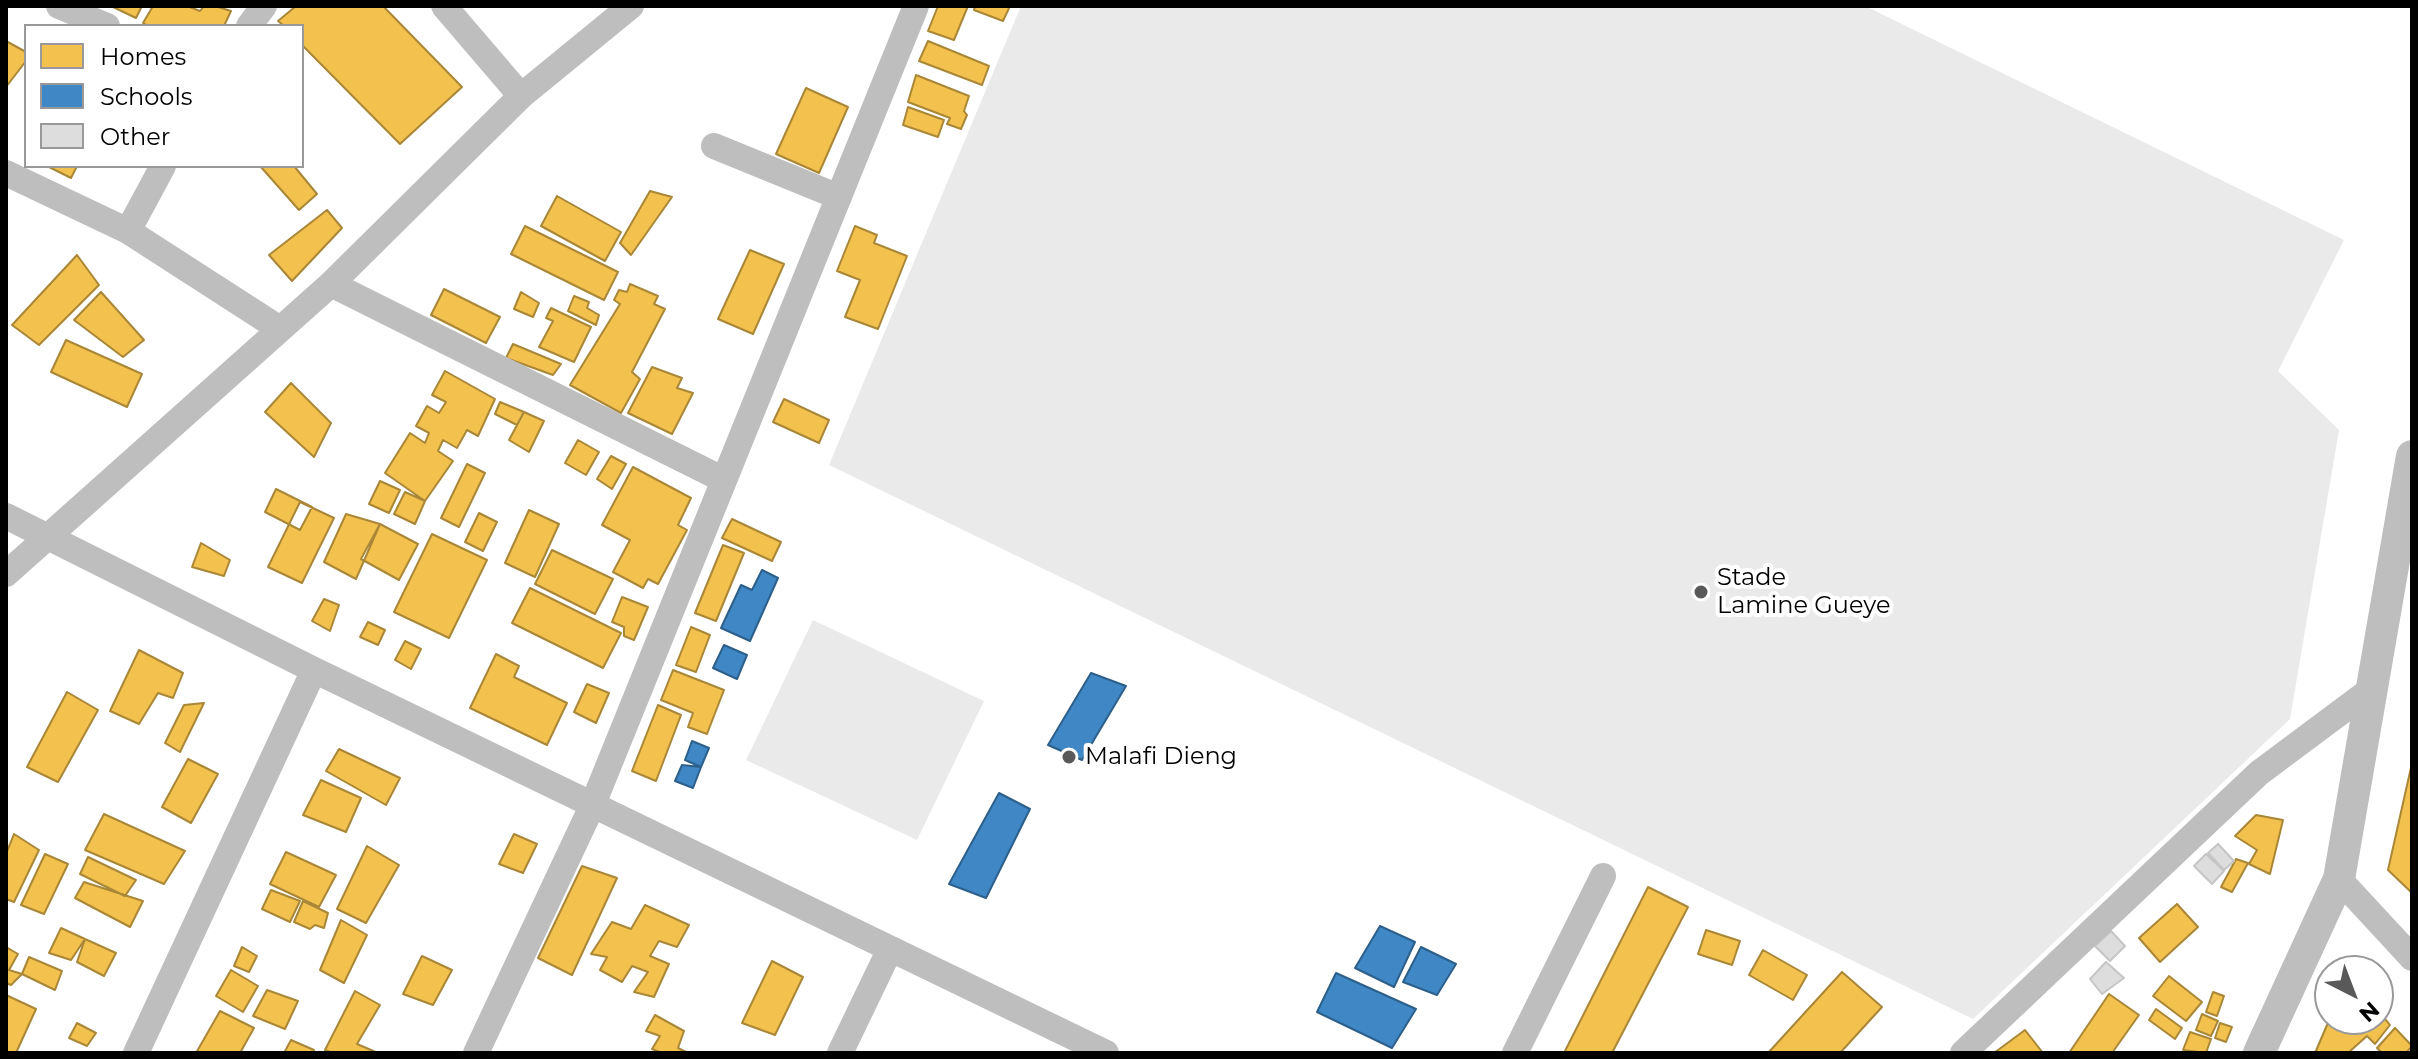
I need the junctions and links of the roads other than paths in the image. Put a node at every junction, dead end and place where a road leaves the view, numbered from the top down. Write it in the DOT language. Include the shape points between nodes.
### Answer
graph roads {
  1 [pos="59,6"];
  2 [pos="264,6"];
  3 [pos="444,6"];
  4 [pos="631,6"];
  5 [pos="916,6"];
  6 [pos="102,24"];
  7 [pos="250,24"];
  8 [pos="521,96"];
  9 [pos="714,146"];
  10 [pos="162,168"];
  11 [pos="6,173"];
  12 [pos="839,197"];
  13 [pos="128,231"];
  14 [pos="331,284"];
  15 [pos="280,329"];
  16 [pos="2412,456"];
  17 [pos="724,480"];
  18 [pos="6,516"];
  19 [pos="48,535"];
  20 [pos="6,574"];
  21 [pos="314,670"];
  22 [pos="2373,688"];
  23 [pos="593,804"];
  24 [pos="1603,876"];
  25 [pos="2339,879"];
  26 [pos="890,949"];
  27 [pos="2412,958"];
  28 [pos="136,1053"];
  29 [pos="476,1053"];
  30 [pos="840,1053"];
  31 [pos="1106,1053"];
  32 [pos="1515,1053"];
  33 [pos="1963,1053"];
  34 [pos="2259,1053"];
  1 -- 6 [label="street"];
  2 -- 7 [label="street"];
  3 -- 8 [label="street"];
  4 -- 8 [label="street"];
  5 -- 12 [label="street"];
  8 -- 14 [label="street"];
  9 -- 12 [label="street"];
  10 -- 13 [label="street"];
  11 -- 13 [label="street"];
  12 -- 17 [label="street"];
  13 -- 15 [label="street"];
  14 -- 15 [label="street"];
  14 -- 17 [label="street"];
  15 -- 19 [label="street"];
  16 -- 22 [label="street"];
  17 -- 23 [label="street"];
  18 -- 19 [label="street"];
  19 -- 20 [label="street"];
  19 -- 21 [label="street"];
  21 -- 23 [label="street"];
  21 -- 28 [label="street"];
  22 -- 25 [label="street"];
  22 -- 33 [label="street" via="2259,773"];
  23 -- 26 [label="street"];
  23 -- 29 [label="street"];
  24 -- 32 [label="street"];
  25 -- 27 [label="street"];
  25 -- 34 [label="street"];
  26 -- 30 [label="street"];
  26 -- 31 [label="street"];
}
